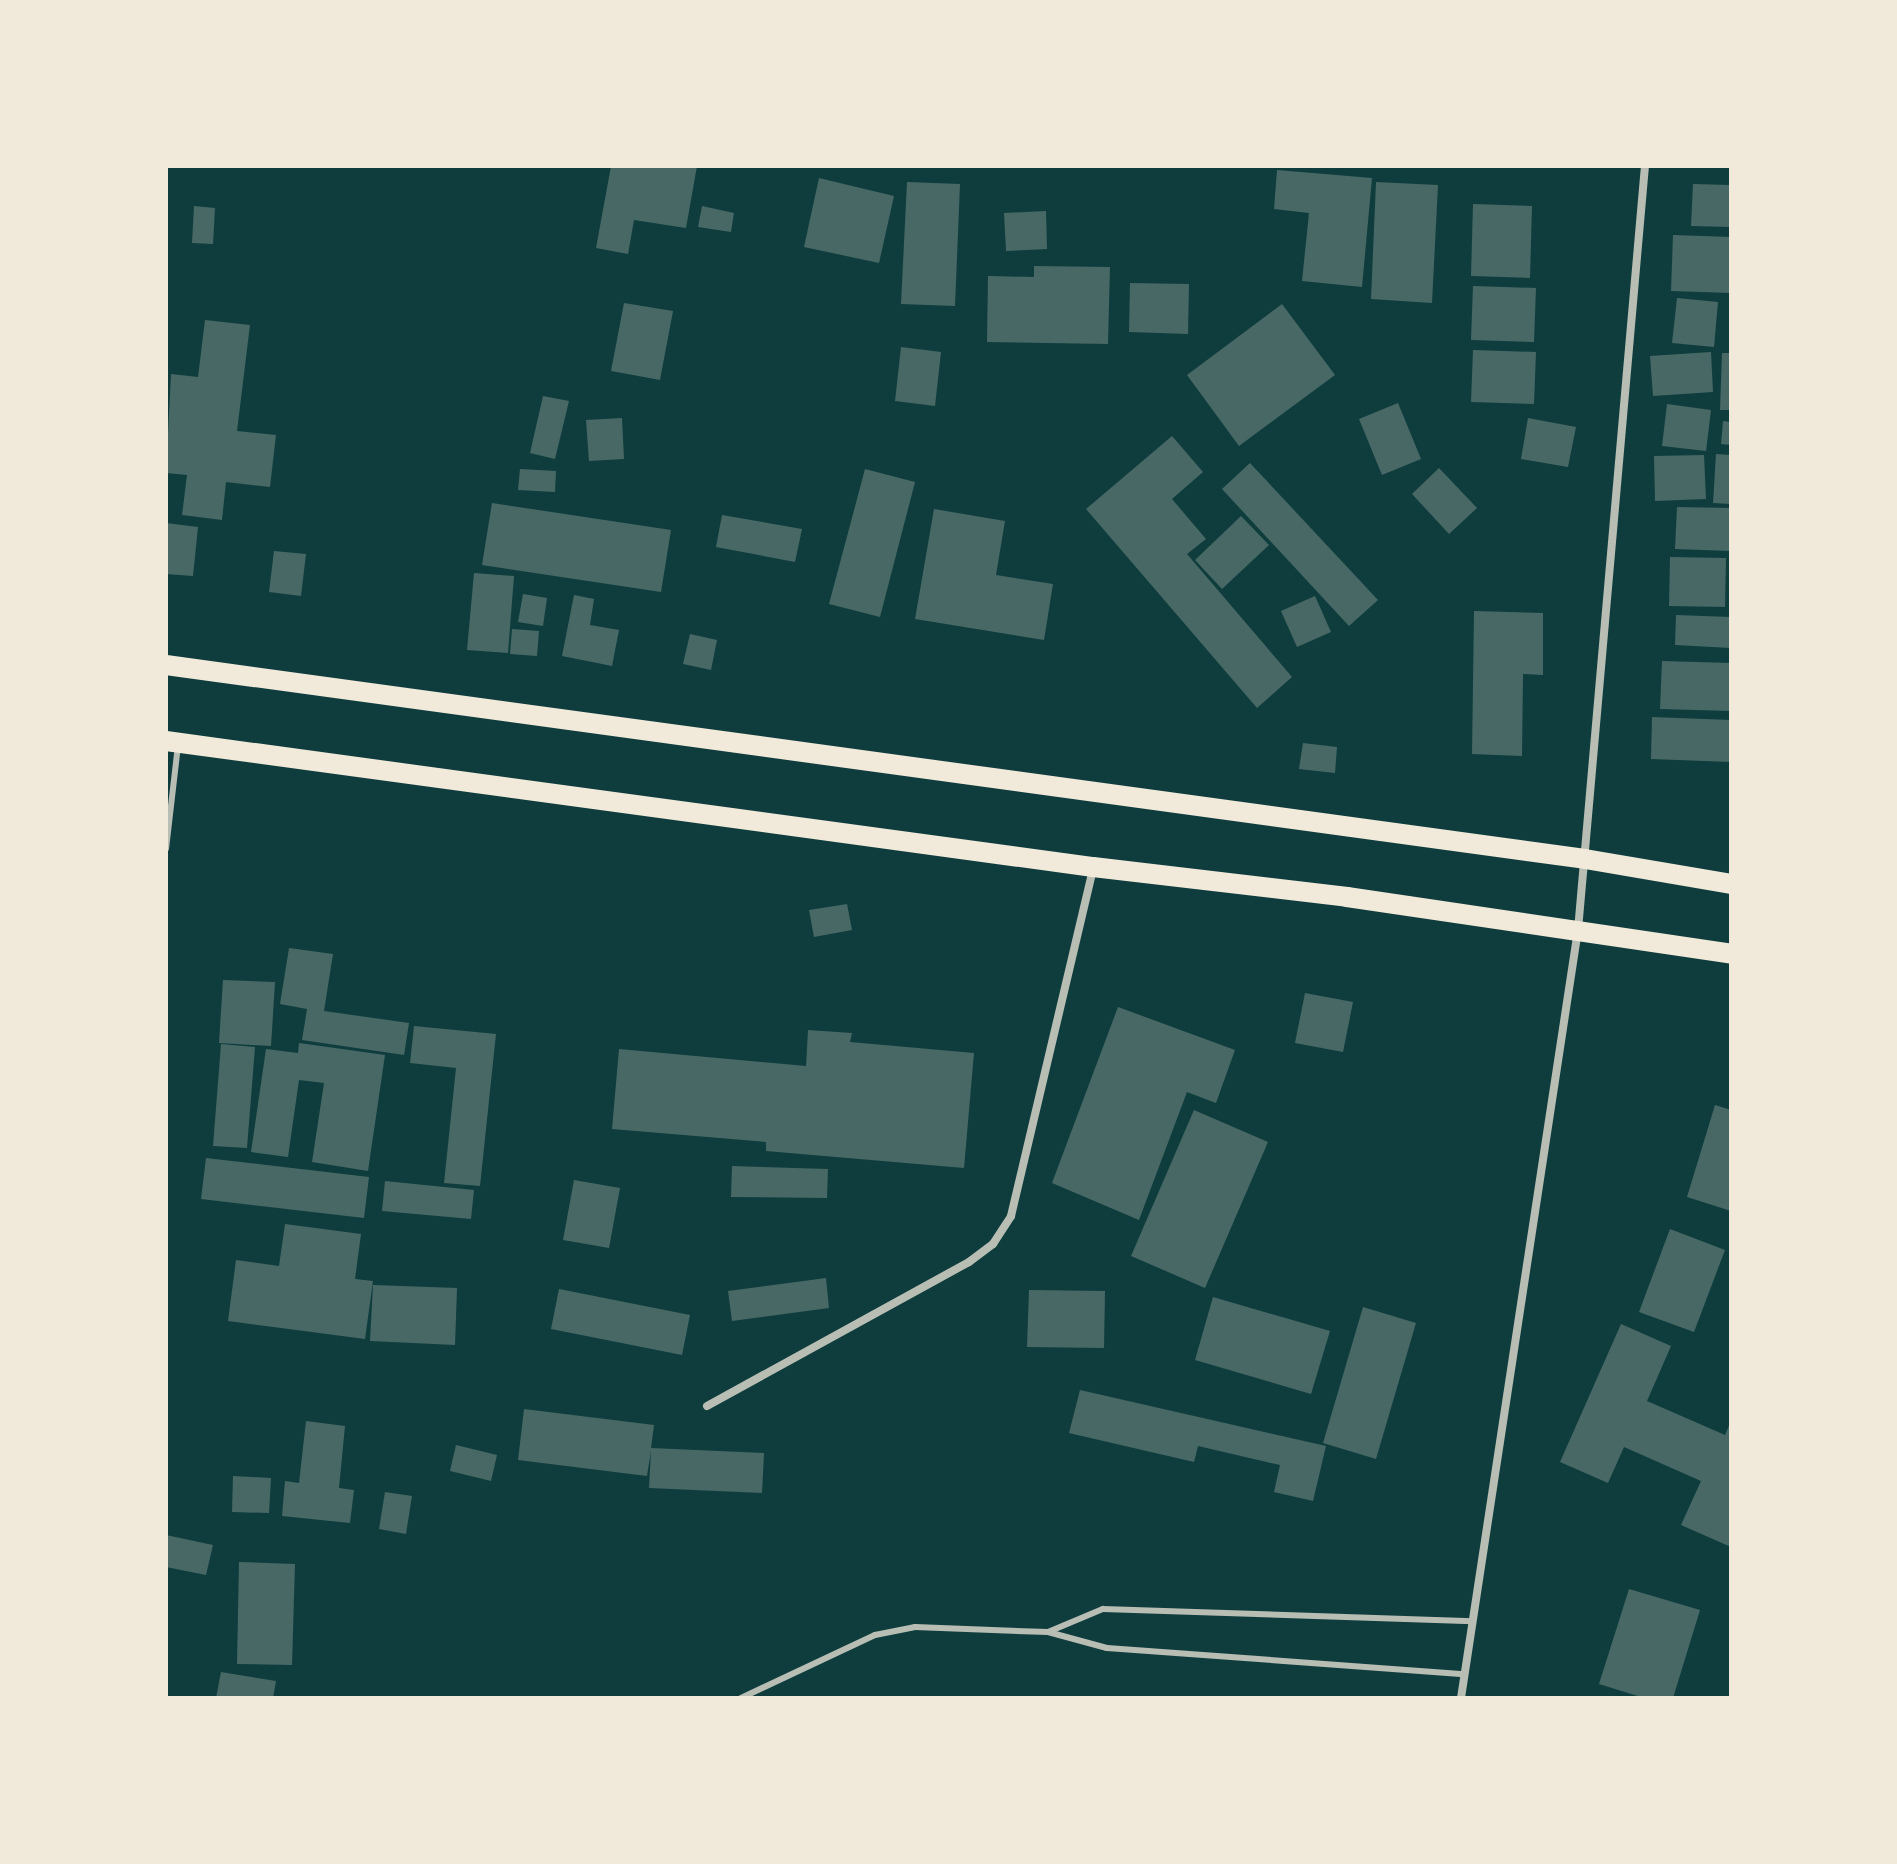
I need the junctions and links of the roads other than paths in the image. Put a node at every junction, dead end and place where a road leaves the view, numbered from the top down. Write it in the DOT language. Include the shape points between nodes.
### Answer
graph roads {
  1 [pos="1645,166"];
  2 [pos="166,665"];
  3 [pos="172,742"];
  4 [pos="166,849"];
  5 [pos="1585,859"];
  6 [pos="1093,867"];
  7 [pos="1731,884"];
  8 [pos="1578,930"];
  9 [pos="1731,954"];
  10 [pos="707,1406"];
  11 [pos="1473,1621"];
  12 [pos="1048,1632"];
  13 [pos="1464,1674"];
  14 [pos="741,1698"];
  15 [pos="1461,1698"];
  1 -- 5 [label="street"];
  2 -- 5 [label="main road"];
  3 -- 4 [label="lane"];
  3 -- 6 [label="main road"];
  5 -- 7 [label="main road"];
  5 -- 8 [label="street"];
  6 -- 8 [label="main road"];
  6 -- 10 [label="street" via="1011,1216 993,1244"];
  8 -- 9 [label="main road"];
  8 -- 11 [label="street"];
  11 -- 12 [label="lane" via="1103,1609"];
  11 -- 13 [label="street"];
  12 -- 13 [label="lane" via="1107,1648"];
  12 -- 14 [label="lane" via="915,1627 875,1635"];
  13 -- 15 [label="street"];
}
